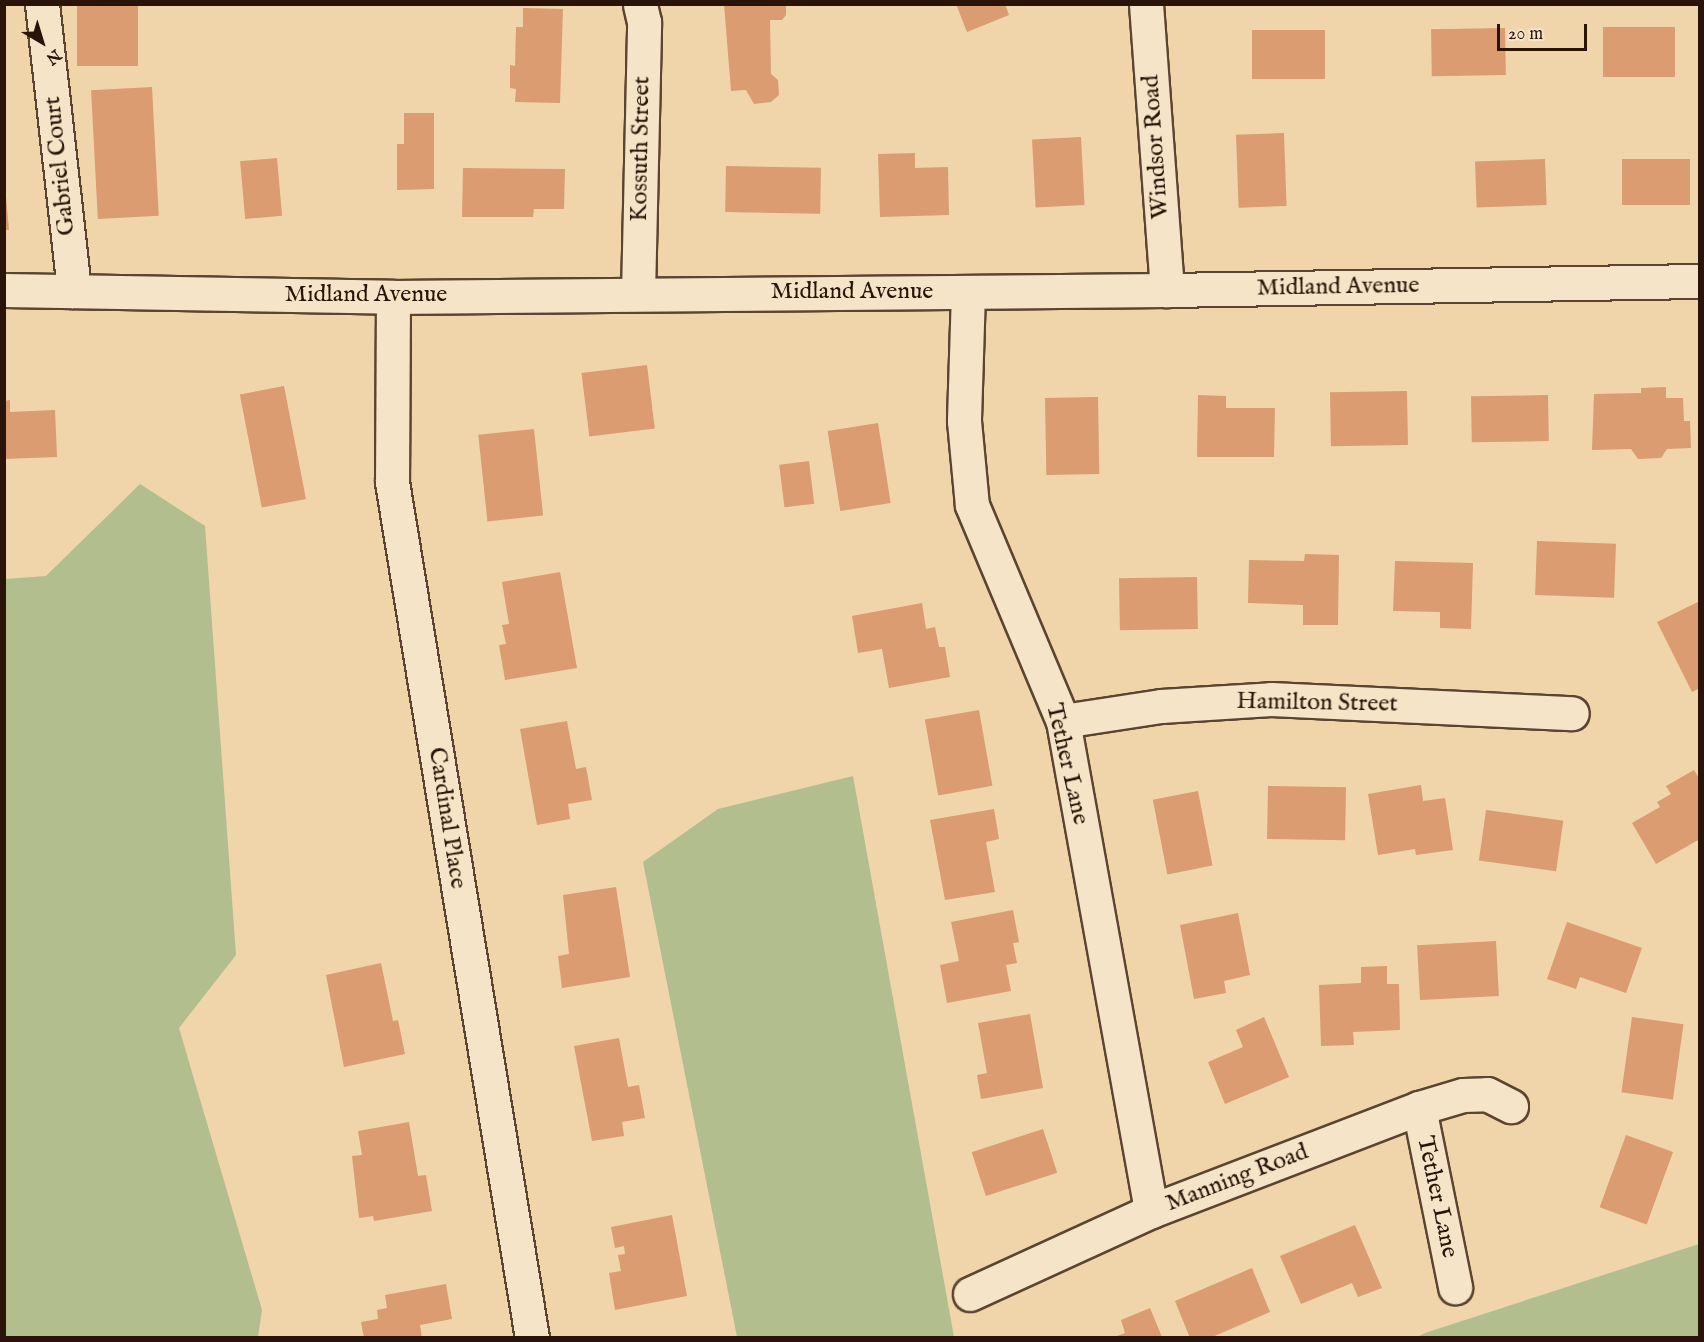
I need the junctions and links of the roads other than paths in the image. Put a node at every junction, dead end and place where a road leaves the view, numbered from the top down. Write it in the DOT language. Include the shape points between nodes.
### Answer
graph roads {
  1 [pos="42,4"];
  2 [pos="640,4"];
  3 [pos="1146,4"];
  4 [pos="1700,281"];
  5 [pos="4,290"];
  6 [pos="1167,290"];
  7 [pos="74,291"];
  8 [pos="968,292"];
  9 [pos="638,294"];
  10 [pos="393,297"];
  11 [pos="1572,713"];
  12 [pos="1063,721"];
  13 [pos="1511,1106"];
  14 [pos="1419,1108"];
  15 [pos="1151,1211"];
  16 [pos="1455,1287"];
  17 [pos="970,1294"];
  18 [pos="532,1338"];
  1 -- 7 [label="street, Gabriel Court"];
  2 -- 9 [label="street, Kossuth Street" via="644,22"];
  3 -- 6 [label="street, Windsor Road"];
  4 -- 6 [label="street, Midland Avenue"];
  5 -- 7 [label="street, Midland Avenue"];
  6 -- 8 [label="street, Midland Avenue"];
  7 -- 10 [label="street, Midland Avenue"];
  8 -- 9 [label="street, Midland Avenue"];
  8 -- 12 [label="street, Tether Lane" via="964,420 972,506"];
  9 -- 10 [label="street, Midland Avenue"];
  10 -- 18 [label="street, Cardinal Place" via="392,482"];
  11 -- 12 [label="street, Hamilton Street" via="1271,699 1161,706"];
  12 -- 15 [label="street, Tether Lane"];
  13 -- 14 [label="street, Manning Road" via="1487,1094 1463,1095"];
  14 -- 15 [label="street, Manning Road"];
  14 -- 16 [label="street, Tether Lane"];
  15 -- 17 [label="street, Manning Road"];
}
